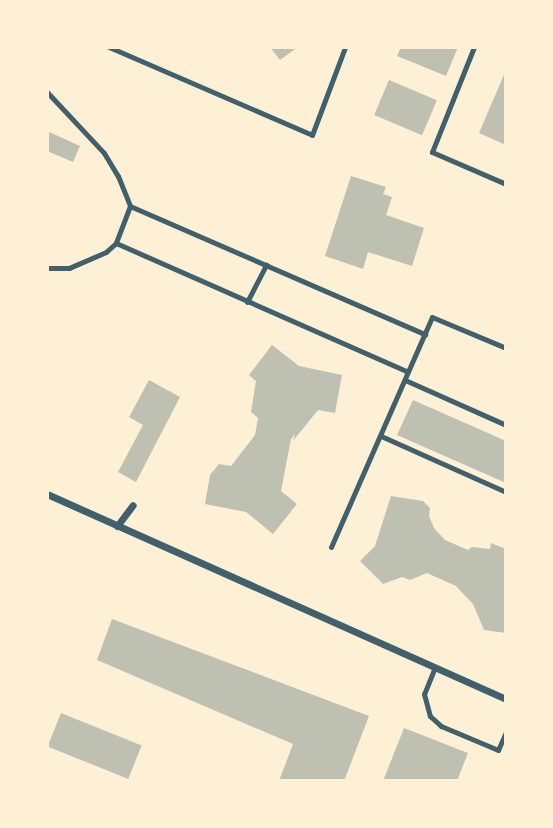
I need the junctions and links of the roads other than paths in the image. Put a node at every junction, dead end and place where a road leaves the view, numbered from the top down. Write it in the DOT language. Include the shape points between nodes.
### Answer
graph roads {
  1 [pos="109,47"];
  2 [pos="345,47"];
  3 [pos="474,47"];
  4 [pos="47,92"];
  5 [pos="506,184"];
  6 [pos="130,206"];
  7 [pos="116,243"];
  8 [pos="266,265"];
  9 [pos="47,268"];
  10 [pos="247,302"];
  11 [pos="425,334"];
  12 [pos="506,348"];
  13 [pos="408,372"];
  14 [pos="405,380"];
  15 [pos="506,425"];
  16 [pos="381,436"];
  17 [pos="506,492"];
  18 [pos="47,494"];
  19 [pos="133,505"];
  20 [pos="117,526"];
  21 [pos="331,547"];
  22 [pos="435,667"];
  23 [pos="506,699"];
  24 [pos="506,732"];
  1 -- 2 [label="lane" via="312,135"];
  3 -- 5 [label="lane" via="432,152"];
  4 -- 6 [label="lane" via="104,153"];
  6 -- 7 [label="lane"];
  6 -- 8 [label="lane"];
  7 -- 9 [label="lane" via="88,262"];
  7 -- 10 [label="lane"];
  8 -- 10 [label="lane"];
  8 -- 11 [label="lane"];
  10 -- 13 [label="lane"];
  11 -- 12 [label="lane" via="432,317"];
  11 -- 13 [label="lane"];
  13 -- 14 [label="lane"];
  14 -- 15 [label="lane"];
  14 -- 16 [label="lane"];
  16 -- 17 [label="lane"];
  16 -- 21 [label="lane"];
  18 -- 20 [label="street"];
  19 -- 20 [label="street"];
  20 -- 22 [label="street"];
  22 -- 23 [label="street"];
  22 -- 24 [label="lane" via="424,694 430,716 441,726 498,750"];
}
